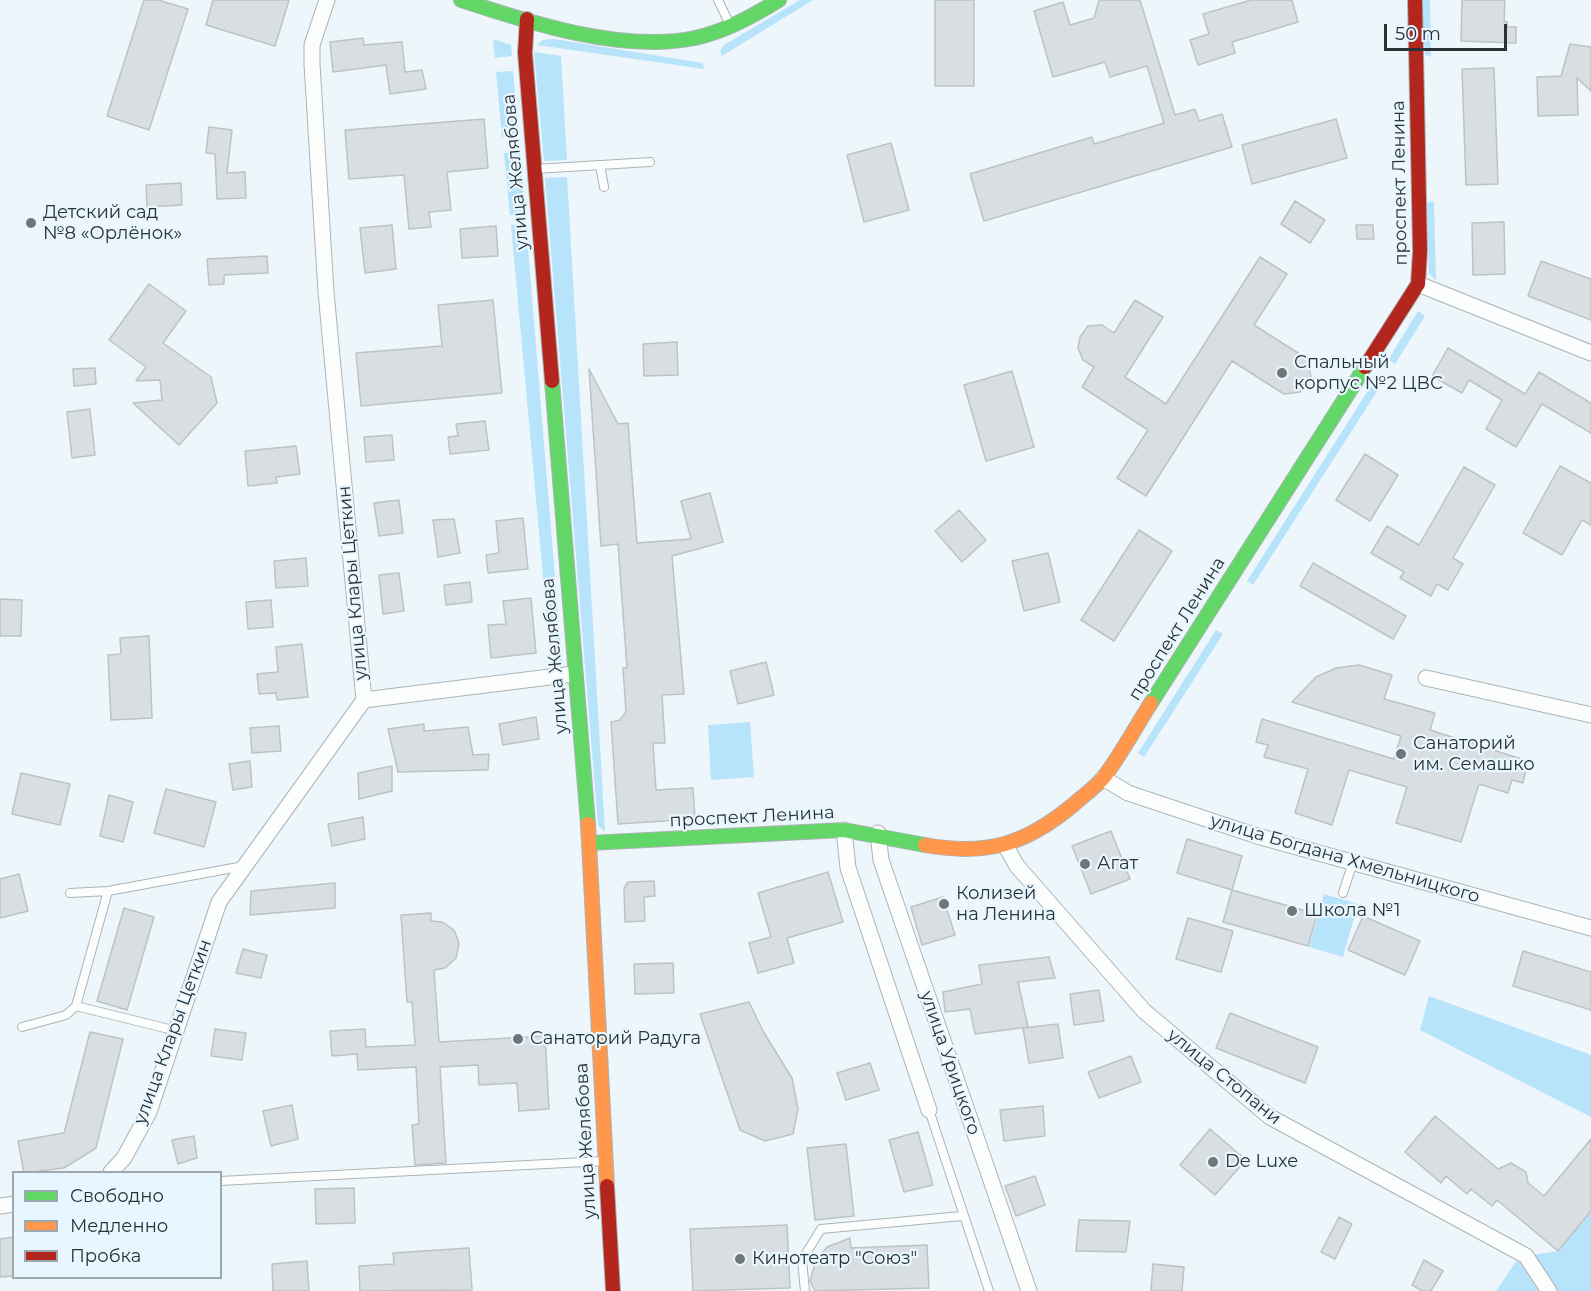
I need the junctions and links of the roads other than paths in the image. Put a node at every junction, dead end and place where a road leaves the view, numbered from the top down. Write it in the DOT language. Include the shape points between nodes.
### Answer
graph roads {
  1 [pos="327,0"];
  2 [pos="461,0"];
  3 [pos="718,0"];
  4 [pos="779,0"];
  5 [pos="1415,0"];
  6 [pos="526,19"];
  7 [pos="730,26"];
  8 [pos="650,162"];
  9 [pos="600,165"];
  10 [pos="534,169"];
  11 [pos="604,187"];
  12 [pos="1418,284"];
  13 [pos="1591,353"];
  14 [pos="574,674"];
  15 [pos="1426,678"];
  16 [pos="364,700"];
  17 [pos="1591,716"];
  18 [pos="1103,778"];
  19 [pos="844,830"];
  20 [pos="878,834"];
  21 [pos="588,843"];
  22 [pos="1005,845"];
  23 [pos="1353,862"];
  24 [pos="246,866"];
  25 [pos="108,891"];
  26 [pos="70,893"];
  27 [pos="1344,893"];
  28 [pos="1591,928"];
  29 [pos="76,1006"];
  30 [pos="22,1027"];
  31 [pos="177,1031"];
  32 [pos="929,1110"];
  33 [pos="606,1161"];
  34 [pos="113,1171"];
  35 [pos="222,1181"];
  36 [pos="962,1216"];
  37 [pos="613,1291"];
  38 [pos="805,1291"];
  39 [pos="989,1291"];
  40 [pos="1029,1291"];
  41 [pos="1549,1291"];
  1 -- 16 [label="street, улица Клары Цеткин" via="312,45 312,64 326,292"];
  2 -- 6 [label="street"];
  3 -- 7 [label="lane"];
  4 -- 7 [label="street"];
  5 -- 12 [label="street, проспект Ленина"];
  6 -- 7 [label="street" via="658,42 704,36"];
  6 -- 10 [label="street, улица Желябова"];
  8 -- 9 [label="lane"];
  9 -- 10 [label="lane"];
  9 -- 11 [label="lane"];
  10 -- 14 [label="street, улица Желябова"];
  12 -- 13 [label="street"];
  12 -- 18 [label="street, проспект Ленина"];
  14 -- 16 [label="street"];
  14 -- 21 [label="street, улица Желябова"];
  15 -- 17 [label="street"];
  16 -- 24 [label="street, улица Клары Цеткин"];
  18 -- 22 [label="street, проспект Ленина" via="1050,824"];
  18 -- 23 [label="street, улица Богдана Хмельницкого" via="1133,795 1257,836"];
  19 -- 20 [label="street, проспект Ленина"];
  19 -- 21 [label="street, проспект Ленина"];
  19 -- 32 [label="street, улица Урицкого" via="848,868"];
  20 -- 22 [label="street, проспект Ленина" via="969,849"];
  20 -- 40 [label="street, улица Урицкого" via="881,860"];
  21 -- 33 [label="street, улица Желябова"];
  22 -- 41 [label="street, улица Стопани" via="1017,866 1144,1011 1270,1117 1526,1256"];
  23 -- 27 [label="lane"];
  23 -- 28 [label="street, улица Богдана Хмельницкого"];
  24 -- 25 [label="lane"];
  24 -- 31 [label="street, улица Клары Цеткин" via="219,902"];
  25 -- 26 [label="lane"];
  25 -- 29 [label="lane"];
  29 -- 30 [label="lane" via="66,1015"];
  29 -- 31 [label="lane"];
  31 -- 34 [label="street, улица Клары Цеткин" via="149,1112"];
  32 -- 36 [label="lane"];
  33 -- 35 [label="lane"];
  33 -- 37 [label="street, улица Желябова"];
  36 -- 38 [label="lane" via="821,1229 802,1260"];
  36 -- 39 [label="lane"];
}
